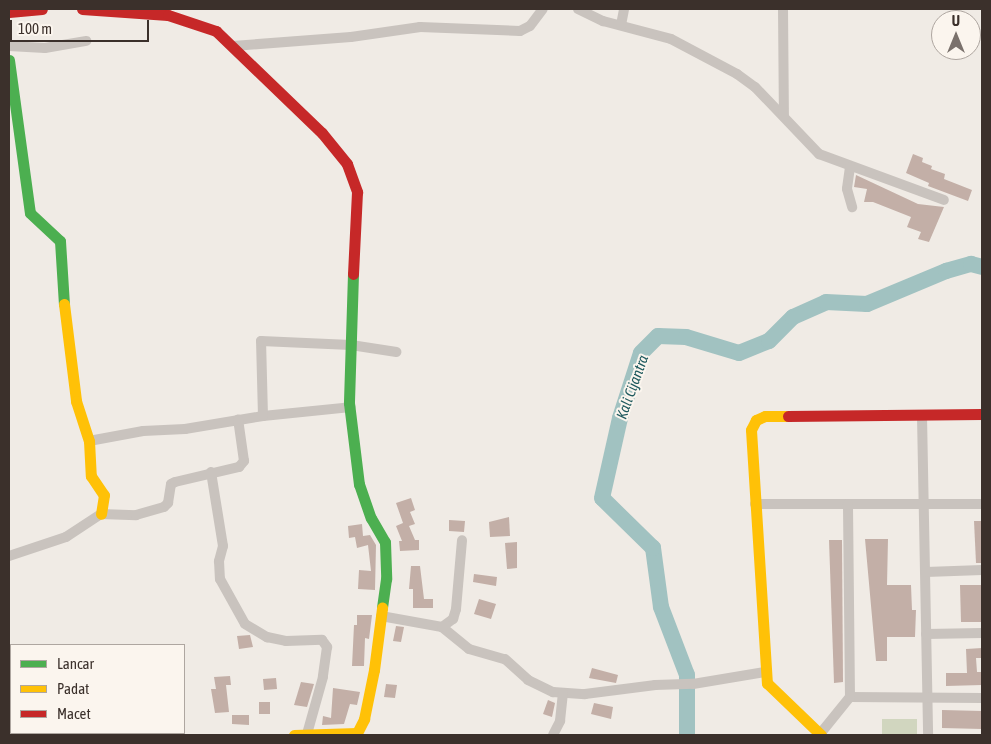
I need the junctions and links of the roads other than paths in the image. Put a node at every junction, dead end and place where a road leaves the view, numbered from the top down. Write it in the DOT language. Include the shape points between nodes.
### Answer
graph roads {
  1 [pos="42,9"];
  2 [pos="82,9"];
  3 [pos="543,9"];
  4 [pos="578,9"];
  5 [pos="624,9"];
  6 [pos="783,9"];
  7 [pos="26,10"];
  8 [pos="9,12"];
  9 [pos="168,12"];
  10 [pos="621,26"];
  11 [pos="86,41"];
  12 [pos="9,46"];
  13 [pos="234,46"];
  14 [pos="9,60"];
  15 [pos="784,116"];
  16 [pos="850,167"];
  17 [pos="944,200"];
  18 [pos="852,207"];
  19 [pos="350,345"];
  20 [pos="396,352"];
  21 [pos="350,407"];
  22 [pos="982,414"];
  23 [pos="263,416"];
  24 [pos="922,416"];
  25 [pos="238,419"];
  26 [pos="89,441"];
  27 [pos="211,472"];
  28 [pos="755,504"];
  29 [pos="848,504"];
  30 [pos="925,504"];
  31 [pos="982,504"];
  32 [pos="101,514"];
  33 [pos="462,540"];
  34 [pos="9,556"];
  35 [pos="982,570"];
  36 [pos="926,572"];
  37 [pos="381,616"];
  38 [pos="442,627"];
  39 [pos="982,633"];
  40 [pos="926,634"];
  41 [pos="765,672"];
  42 [pos="563,693"];
  43 [pos="850,697"];
  44 [pos="982,698"];
  45 [pos="927,699"];
  46 [pos="307,734"];
  47 [pos="357,734"];
  48 [pos="294,735"];
  49 [pos="553,735"];
  50 [pos="820,735"];
  51 [pos="928,735"];
  1 -- 7 [label="street"];
  2 -- 9 [label="street"];
  3 -- 13 [label="street" via="530,26 520,32 420,27 351,38"];
  4 -- 10 [label="street"];
  5 -- 10 [label="street"];
  6 -- 15 [label="street"];
  7 -- 8 [label="street"];
  9 -- 13 [label="street" via="200,23"];
  10 -- 15 [label="street" via="671,39 737,74"];
  11 -- 12 [label="street" via="45,48"];
  13 -- 19 [label="street" via="322,133 350,173 357,192"];
  14 -- 26 [label="street" via="30,214 60,241 65,326 76,401"];
  15 -- 16 [label="street" via="819,154"];
  16 -- 17 [label="street"];
  16 -- 18 [label="street" via="847,189 852,196"];
  19 -- 20 [label="street"];
  19 -- 21 [label="street"];
  19 -- 23 [label="street" via="262,341"];
  21 -- 23 [label="street"];
  21 -- 37 [label="street" via="359,484 387,553"];
  22 -- 24 [label="street"];
  23 -- 25 [label="street"];
  24 -- 28 [label="street" via="765,416 756,420 751,430"];
  24 -- 30 [label="street"];
  25 -- 26 [label="street"];
  25 -- 27 [label="street" via="243,464 230,470"];
  26 -- 32 [label="street" via="91,476 104,495"];
  27 -- 32 [label="street" via="172,484 164,507 136,516"];
  27 -- 46 [label="street" via="224,550 219,561 220,579 240,617 249,627 267,637 286,641 322,640 327,647 323,677"];
  28 -- 29 [label="street"];
  28 -- 41 [label="street"];
  29 -- 30 [label="street"];
  29 -- 43 [label="street"];
  30 -- 31 [label="street"];
  30 -- 36 [label="street"];
  32 -- 34 [label="street" via="66,537"];
  33 -- 38 [label="street" via="456,609 453,619"];
  35 -- 36 [label="street"];
  36 -- 40 [label="street"];
  37 -- 38 [label="street"];
  37 -- 47 [label="street" via="372,680 364,719"];
  38 -- 42 [label="street" via="469,649 505,660 543,688"];
  39 -- 40 [label="street"];
  40 -- 45 [label="street"];
  41 -- 42 [label="street" via="693,684 585,694"];
  41 -- 50 [label="street" via="770,687"];
  42 -- 49 [label="street" via="560,721"];
  43 -- 45 [label="street"];
  43 -- 50 [label="street"];
  44 -- 45 [label="street"];
  45 -- 51 [label="street"];
  46 -- 47 [label="street"];
  46 -- 48 [label="street"];
}
